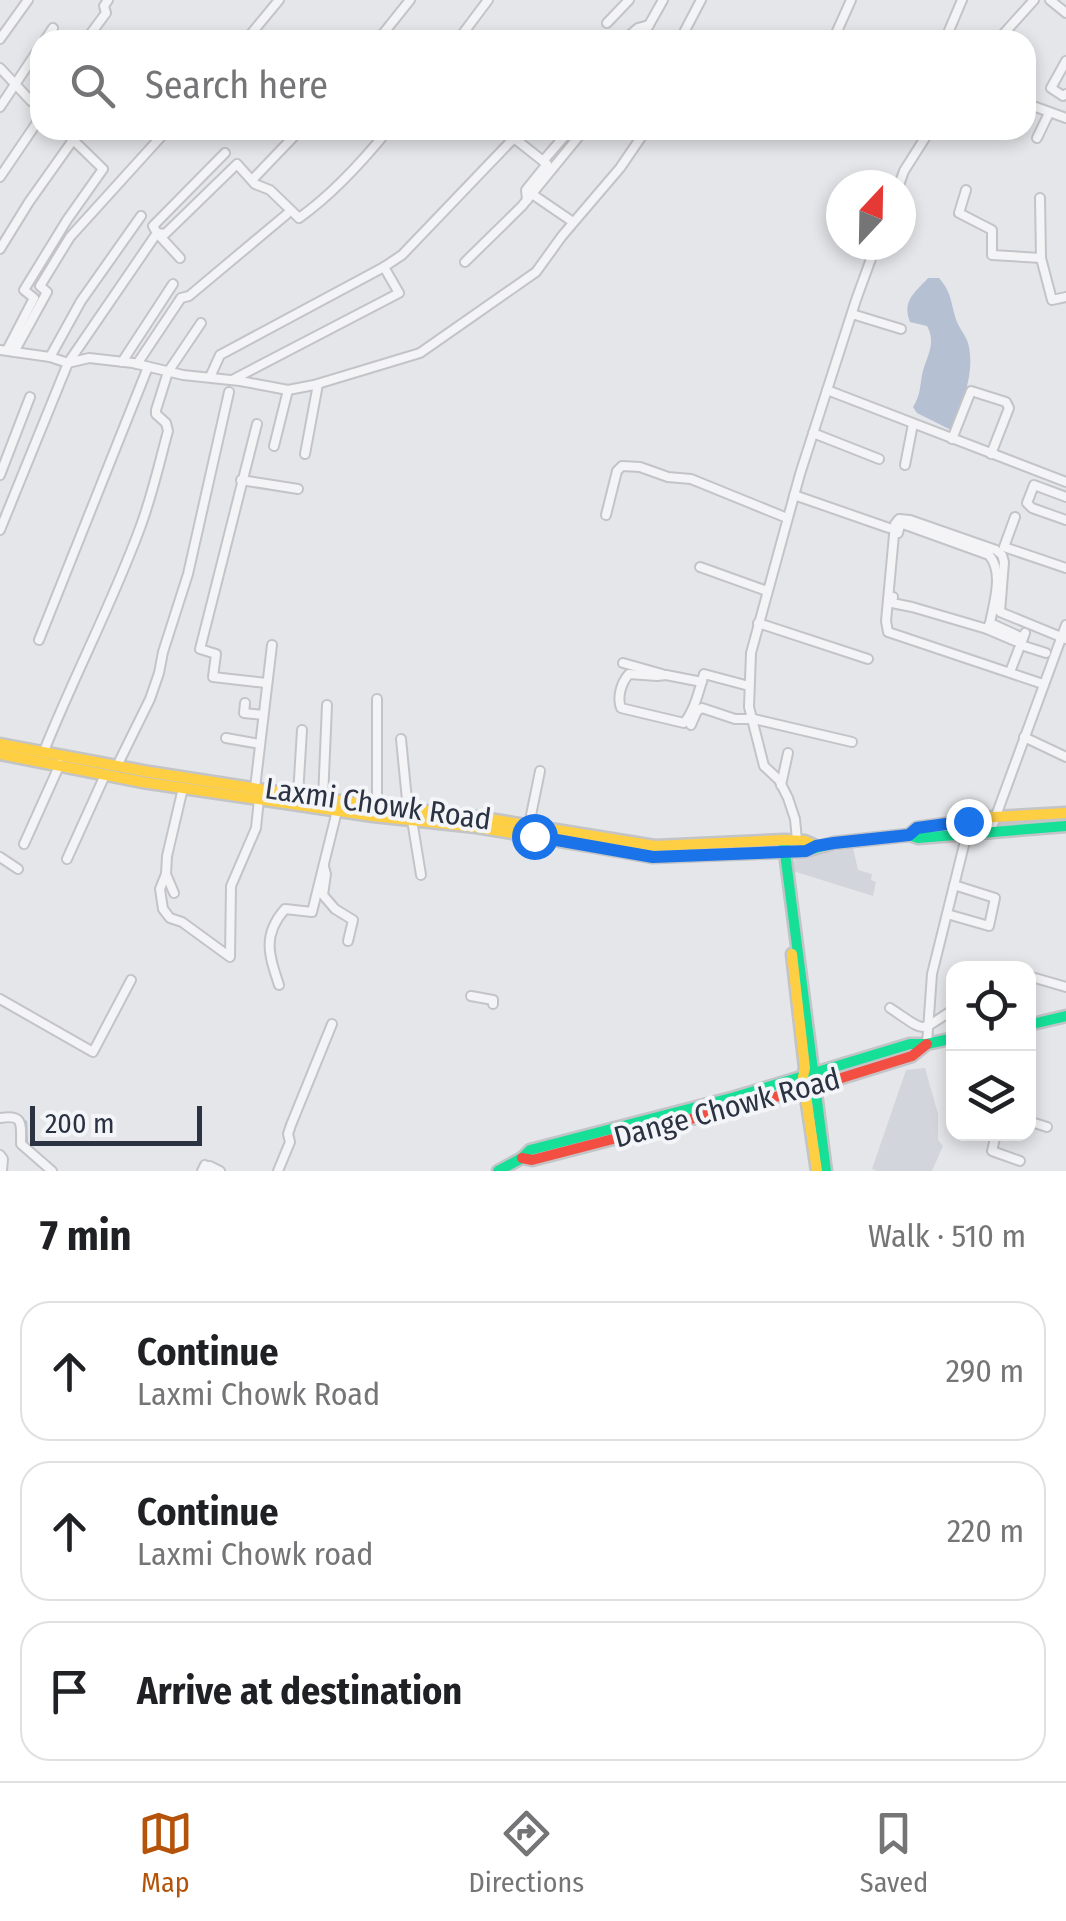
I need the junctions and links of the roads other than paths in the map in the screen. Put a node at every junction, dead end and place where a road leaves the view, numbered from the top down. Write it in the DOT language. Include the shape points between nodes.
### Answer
graph roads {
  1 [pos="28,0"];
  2 [pos="108,0"];
  3 [pos="278,0"];
  4 [pos="410,0"];
  5 [pos="488,0"];
  6 [pos="629,0"];
  7 [pos="663,0"];
  8 [pos="700,0"];
  9 [pos="851,0"];
  10 [pos="962,0"];
  11 [pos="1034,0"];
  12 [pos="1050,0"];
  13 [pos="1066,13"];
  14 [pos="607,23"];
  15 [pos="649,25"];
  16 [pos="93,30"];
  17 [pos="254,30"];
  18 [pos="386,30"];
  19 [pos="466,30"];
  20 [pos="636,30"];
  21 [pos="646,30"];
  22 [pos="685,30"];
  23 [pos="838,30"];
  24 [pos="948,30"];
  25 [pos="1007,30"];
  26 [pos="0,40"];
  27 [pos="1066,61"];
  28 [pos="30,63"];
  29 [pos="0,68"];
  30 [pos="16,84"];
  31 [pos="1066,94"];
  32 [pos="30,99"];
  33 [pos="1036,104"];
  34 [pos="0,106"];
  35 [pos="1049,112"];
  36 [pos="1066,118"];
  37 [pos="30,133"];
  38 [pos="1036,138"];
  39 [pos="73,140"];
  40 [pos="157,140"];
  41 [pos="290,140"];
  42 [pos="379,140"];
  43 [pos="512,140"];
  44 [pos="517,140"];
  45 [pos="561,140"];
  46 [pos="576,140"];
  47 [pos="639,140"];
  48 [pos="924,140"];
  49 [pos="225,154"];
  50 [pos="543,161"];
  51 [pos="905,170"];
  52 [pos="0,177"];
  53 [pos="252,180"];
  54 [pos="966,190"];
  55 [pos="530,197"];
  56 [pos="1040,198"];
  57 [pos="287,214"];
  58 [pos="574,222"];
  59 [pos="155,235"];
  60 [pos="0,250"];
  61 [pos="180,258"];
  62 [pos="1041,258"];
  63 [pos="871,260"];
  64 [pos="464,262"];
  65 [pos="384,267"];
  66 [pos="173,284"];
  67 [pos="1066,298"];
  68 [pos="852,314"];
  69 [pos="201,323"];
  70 [pos="901,328"];
  71 [pos="7,351"];
  72 [pos="50,357"];
  73 [pos="122,362"];
  74 [pos="68,363"];
  75 [pos="136,364"];
  76 [pos="148,367"];
  77 [pos="168,372"];
  78 [pos="210,377"];
  79 [pos="232,380"];
  80 [pos="318,384"];
  81 [pos="288,390"];
  82 [pos="827,390"];
  83 [pos="230,392"];
  84 [pos="30,397"];
  85 [pos="257,424"];
  86 [pos="913,424"];
  87 [pos="813,433"];
  88 [pos="952,439"];
  89 [pos="274,446"];
  90 [pos="305,454"];
  91 [pos="991,454"];
  92 [pos="879,459"];
  93 [pos="905,464"];
  94 [pos="0,475"];
  95 [pos="241,480"];
  96 [pos="1066,482"];
  97 [pos="1038,486"];
  98 [pos="298,489"];
  99 [pos="1066,494"];
  100 [pos="794,495"];
  101 [pos="1034,502"];
  102 [pos="606,515"];
  103 [pos="1015,517"];
  104 [pos="788,518"];
  105 [pos="1066,520"];
  106 [pos="890,528"];
  107 [pos="0,530"];
  108 [pos="700,567"];
  109 [pos="1066,568"];
  110 [pos="767,590"];
  111 [pos="758,623"];
  112 [pos="1028,624"];
  113 [pos="1066,625"];
  114 [pos="988,626"];
  115 [pos="1064,638"];
  116 [pos="39,640"];
  117 [pos="1020,641"];
  118 [pos="272,646"];
  119 [pos="1046,654"];
  120 [pos="868,659"];
  121 [pos="624,663"];
  122 [pos="1010,672"];
  123 [pos="666,675"];
  124 [pos="702,682"];
  125 [pos="266,683"];
  126 [pos="1043,684"];
  127 [pos="749,686"];
  128 [pos="376,699"];
  129 [pos="245,704"];
  130 [pos="327,704"];
  131 [pos="263,714"];
  132 [pos="754,719"];
  133 [pos="691,725"];
  134 [pos="302,730"];
  135 [pos="1024,737"];
  136 [pos="226,738"];
  137 [pos="401,739"];
  138 [pos="852,742"];
  139 [pos="0,744"];
  140 [pos="260,744"];
  141 [pos="44,751"];
  142 [pos="788,752"];
  143 [pos="0,754"];
  144 [pos="1066,757"];
  145 [pos="60,764"];
  146 [pos="115,771"];
  147 [pos="540,771"];
  148 [pos="781,785"];
  149 [pos="183,788"];
  150 [pos="256,795"];
  151 [pos="298,795"];
  152 [pos="323,799"];
  153 [pos="377,806"];
  154 [pos="337,811"];
  155 [pos="1066,813"];
  156 [pos="404,814"];
  157 [pos="994,817"];
  158 [pos="529,825"];
  159 [pos="1066,826"];
  160 [pos="968,827"];
  161 [pos="990,832"];
  162 [pos="24,844"];
  163 [pos="781,845"];
  164 [pos="798,846"];
  165 [pos="0,858"];
  166 [pos="68,859"];
  167 [pos="324,867"];
  168 [pos="18,868"];
  169 [pos="166,874"];
  170 [pos="421,875"];
  171 [pos="954,884"];
  172 [pos="174,893"];
  173 [pos="947,914"];
  174 [pos="348,941"];
  175 [pos="1036,978"];
  176 [pos="131,980"];
  177 [pos="279,985"];
  178 [pos="1066,987"];
  179 [pos="471,996"];
  180 [pos="0,999"];
  181 [pos="493,1004"];
  182 [pos="890,1008"];
  183 [pos="1066,1008"];
  184 [pos="946,1015"];
  185 [pos="1066,1016"];
  186 [pos="1036,1021"];
  187 [pos="1036,1022"];
  188 [pos="332,1024"];
  189 [pos="927,1028"];
  190 [pos="946,1040"];
  191 [pos="928,1044"];
  192 [pos="810,1081"];
  193 [pos="0,1118"];
  194 [pos="1036,1124"];
  195 [pos="1046,1127"];
  196 [pos="994,1141"];
  197 [pos="0,1155"];
  198 [pos="1020,1161"];
  199 [pos="518,1164"];
  200 [pos="205,1169"];
  201 [pos="2,1171"];
  202 [pos="52,1171"];
  203 [pos="220,1171"];
  204 [pos="278,1171"];
  205 [pos="498,1171"];
  206 [pos="817,1171"];
  207 [pos="826,1171"];
  1 -- 26 [label="street"];
  2 -- 16 [label="street"];
  3 -- 17 [label="street"];
  4 -- 18 [label="street"];
  5 -- 19 [label="street"];
  6 -- 14 [label="street"];
  7 -- 15 [label="street"];
  8 -- 22 [label="street"];
  9 -- 23 [label="street"];
  10 -- 24 [label="street"];
  11 -- 25 [label="street"];
  12 -- 13 [label="street"];
  15 -- 20 [label="street"];
  15 -- 21 [label="street"];
  27 -- 31 [label="street" via="1051,88"];
  28 -- 30 [label="street"];
  29 -- 30 [label="street"];
  30 -- 32 [label="street"];
  30 -- 34 [label="street"];
  33 -- 35 [label="street"];
  35 -- 36 [label="street"];
  35 -- 38 [label="street"];
  37 -- 52 [label="street"];
  39 -- 60 [label="street"];
  39 -- 71 [label="street" via="103,170 24,290 34,298"];
  40 -- 71 [label="street" via="70,237 40,286 47,292"];
  41 -- 53 [label="street"];
  42 -- 53 [label="street" via="299,218"];
  43 -- 65 [label="street"];
  44 -- 50 [label="street"];
  45 -- 50 [label="street"];
  46 -- 55 [label="street"];
  47 -- 58 [label="street"];
  48 -- 51 [label="street"];
  49 -- 59 [label="street" via="154,226"];
  50 -- 55 [label="street" via="526,190"];
  53 -- 59 [label="street" via="237,164 165,234"];
  54 -- 62 [label="street" via="959,213 992,230 992,255"];
  55 -- 58 [label="street"];
  55 -- 64 [label="street"];
  56 -- 62 [label="street"];
  57 -- 75 [label="street" via="181,298"];
  58 -- 80 [label="street" via="536,272 420,353"];
  59 -- 61 [label="street"];
  59 -- 72 [label="street" via="138,220"];
  59 -- 74 [label="street"];
  62 -- 67 [label="street" via="1052,300"];
  63 -- 68 [label="street"];
  65 -- 78 [label="street" via="220,354"];
  65 -- 79 [label="street" via="399,292"];
  66 -- 73 [label="street"];
  68 -- 70 [label="street"];
  68 -- 82 [label="street"];
  69 -- 77 [label="street"];
  71 -- 72 [label="street"];
  72 -- 74 [label="street"];
  73 -- 74 [label="street"];
  73 -- 75 [label="street"];
  74 -- 107 [label="street"];
  75 -- 76 [label="street"];
  76 -- 77 [label="street"];
  76 -- 116 [label="street"];
  77 -- 78 [label="street"];
  77 -- 141 [label="street" via="156,414 168,431 141,526"];
  78 -- 79 [label="street"];
  79 -- 81 [label="street"];
  80 -- 81 [label="street"];
  80 -- 90 [label="street"];
  81 -- 89 [label="street"];
  82 -- 86 [label="street"];
  82 -- 87 [label="street"];
  83 -- 146 [label="street" via="159,672"];
  84 -- 94 [label="street"];
  85 -- 95 [label="street"];
  86 -- 88 [label="street"];
  86 -- 93 [label="street"];
  87 -- 92 [label="street"];
  87 -- 100 [label="street"];
  88 -- 91 [label="street"];
  88 -- 91 [label="street" via="970,391 1006,402"];
  91 -- 96 [label="street"];
  95 -- 98 [label="street"];
  95 -- 125 [label="street" via="200,649 216,654 212,677"];
  97 -- 99 [label="street"];
  97 -- 101 [label="street"];
  97 -- 105 [label="street" via="1028,505"];
  100 -- 104 [label="street"];
  100 -- 106 [label="street"];
  102 -- 104 [label="street" via="622,466 691,479"];
  103 -- 109 [label="street" via="1004,547"];
  104 -- 110 [label="street"];
  108 -- 110 [label="street"];
  110 -- 111 [label="street"];
  111 -- 120 [label="street"];
  111 -- 127 [label="street"];
  112 -- 115 [label="street"];
  112 -- 117 [label="street"];
  112 -- 122 [label="street" via="1000,612 1004,562 996,550 910,520 895,524 888,632"];
  113 -- 115 [label="street"];
  114 -- 114 [label="street" via="997,580 989,554 900,526 892,603"];
  114 -- 117 [label="street"];
  115 -- 126 [label="street"];
  117 -- 119 [label="street"];
  117 -- 122 [label="street"];
  118 -- 125 [label="street"];
  121 -- 123 [label="street"];
  122 -- 126 [label="street"];
  123 -- 124 [label="street"];
  123 -- 124 [label="street" via="629,674 621,708 684,723"];
  124 -- 127 [label="street" via="704,674"];
  125 -- 131 [label="street"];
  126 -- 135 [label="street"];
  127 -- 132 [label="street"];
  128 -- 153 [label="street"];
  129 -- 131 [label="street" via="244,714"];
  130 -- 152 [label="street"];
  131 -- 140 [label="street"];
  132 -- 133 [label="street" via="699,708"];
  132 -- 138 [label="street"];
  132 -- 148 [label="street" via="764,766"];
  134 -- 151 [label="street"];
  135 -- 144 [label="street"];
  135 -- 157 [label="street"];
  136 -- 140 [label="street"];
  137 -- 156 [label="street"];
  139 -- 141 [label="main road, Laxmi Chowk Road"];
  140 -- 150 [label="street"];
  141 -- 146 [label="main road, Laxmi Chowk Road"];
  142 -- 148 [label="street"];
  143 -- 145 [label="main road, Laxmi Chowk Road"];
  145 -- 146 [label="main road, Laxmi Chowk Road"];
  145 -- 162 [label="street"];
  146 -- 149 [label="main road, Laxmi Chowk Road"];
  146 -- 150 [label="main road, Laxmi Chowk Road"];
  146 -- 166 [label="street"];
  147 -- 158 [label="street"];
  148 -- 164 [label="street"];
  149 -- 150 [label="main road, Laxmi Chowk Road"];
  149 -- 169 [label="street"];
  150 -- 151 [label="main road, Laxmi Chowk Road"];
  150 -- 154 [label="main road, Laxmi Chowk Road"];
  150 -- 169 [label="street" via="256,828 231,886 230,957 163,909"];
  151 -- 152 [label="main road, Laxmi Chowk Road"];
  152 -- 153 [label="main road, Laxmi Chowk Road"];
  153 -- 156 [label="main road, Laxmi Chowk Road"];
  154 -- 156 [label="main road, Laxmi Chowk Road"];
  154 -- 167 [label="street"];
  155 -- 157 [label="main road"];
  156 -- 158 [label="main road, Laxmi Chowk Road"];
  156 -- 163 [label="main road, Laxmi Chowk Road" via="653,857"];
  156 -- 170 [label="street"];
  157 -- 160 [label="main road"];
  157 -- 161 [label="street"];
  158 -- 163 [label="main road, Laxmi Chowk Road" via="655,846"];
  159 -- 161 [label="main road"];
  160 -- 161 [label="main road"];
  160 -- 164 [label="main road" via="918,838"];
  160 -- 171 [label="street"];
  163 -- 164 [label="main road"];
  163 -- 192 [label="main road"];
  165 -- 168 [label="street"];
  167 -- 174 [label="street" via="323,895 353,920"];
  167 -- 177 [label="street" via="312,912 285,908 272,928 268,954"];
  169 -- 172 [label="street"];
  171 -- 173 [label="street"];
  171 -- 173 [label="street" via="995,898 992,912 988,926"];
  173 -- 189 [label="street"];
  175 -- 178 [label="street"];
  176 -- 180 [label="street" via="93,1052"];
  179 -- 181 [label="street"];
  182 -- 189 [label="street"];
  183 -- 186 [label="main road"];
  184 -- 189 [label="street"];
  185 -- 187 [label="main road"];
  188 -- 204 [label="street"];
  189 -- 191 [label="street"];
  190 -- 191 [label="main road, Dange Chowk Road"];
  191 -- 192 [label="main road, Dange Chowk Road" via="912,1056"];
  192 -- 199 [label="main road, Dange Chowk Road" via="530,1150"];
  192 -- 206 [label="main road"];
  192 -- 207 [label="main road"];
  193 -- 202 [label="street" via="18,1118 21,1144"];
  194 -- 195 [label="street"];
  196 -- 198 [label="street" via="992,1152"];
  197 -- 201 [label="street"];
  199 -- 205 [label="main road, Dange Chowk Road"];
  200 -- 203 [label="street"];
}
